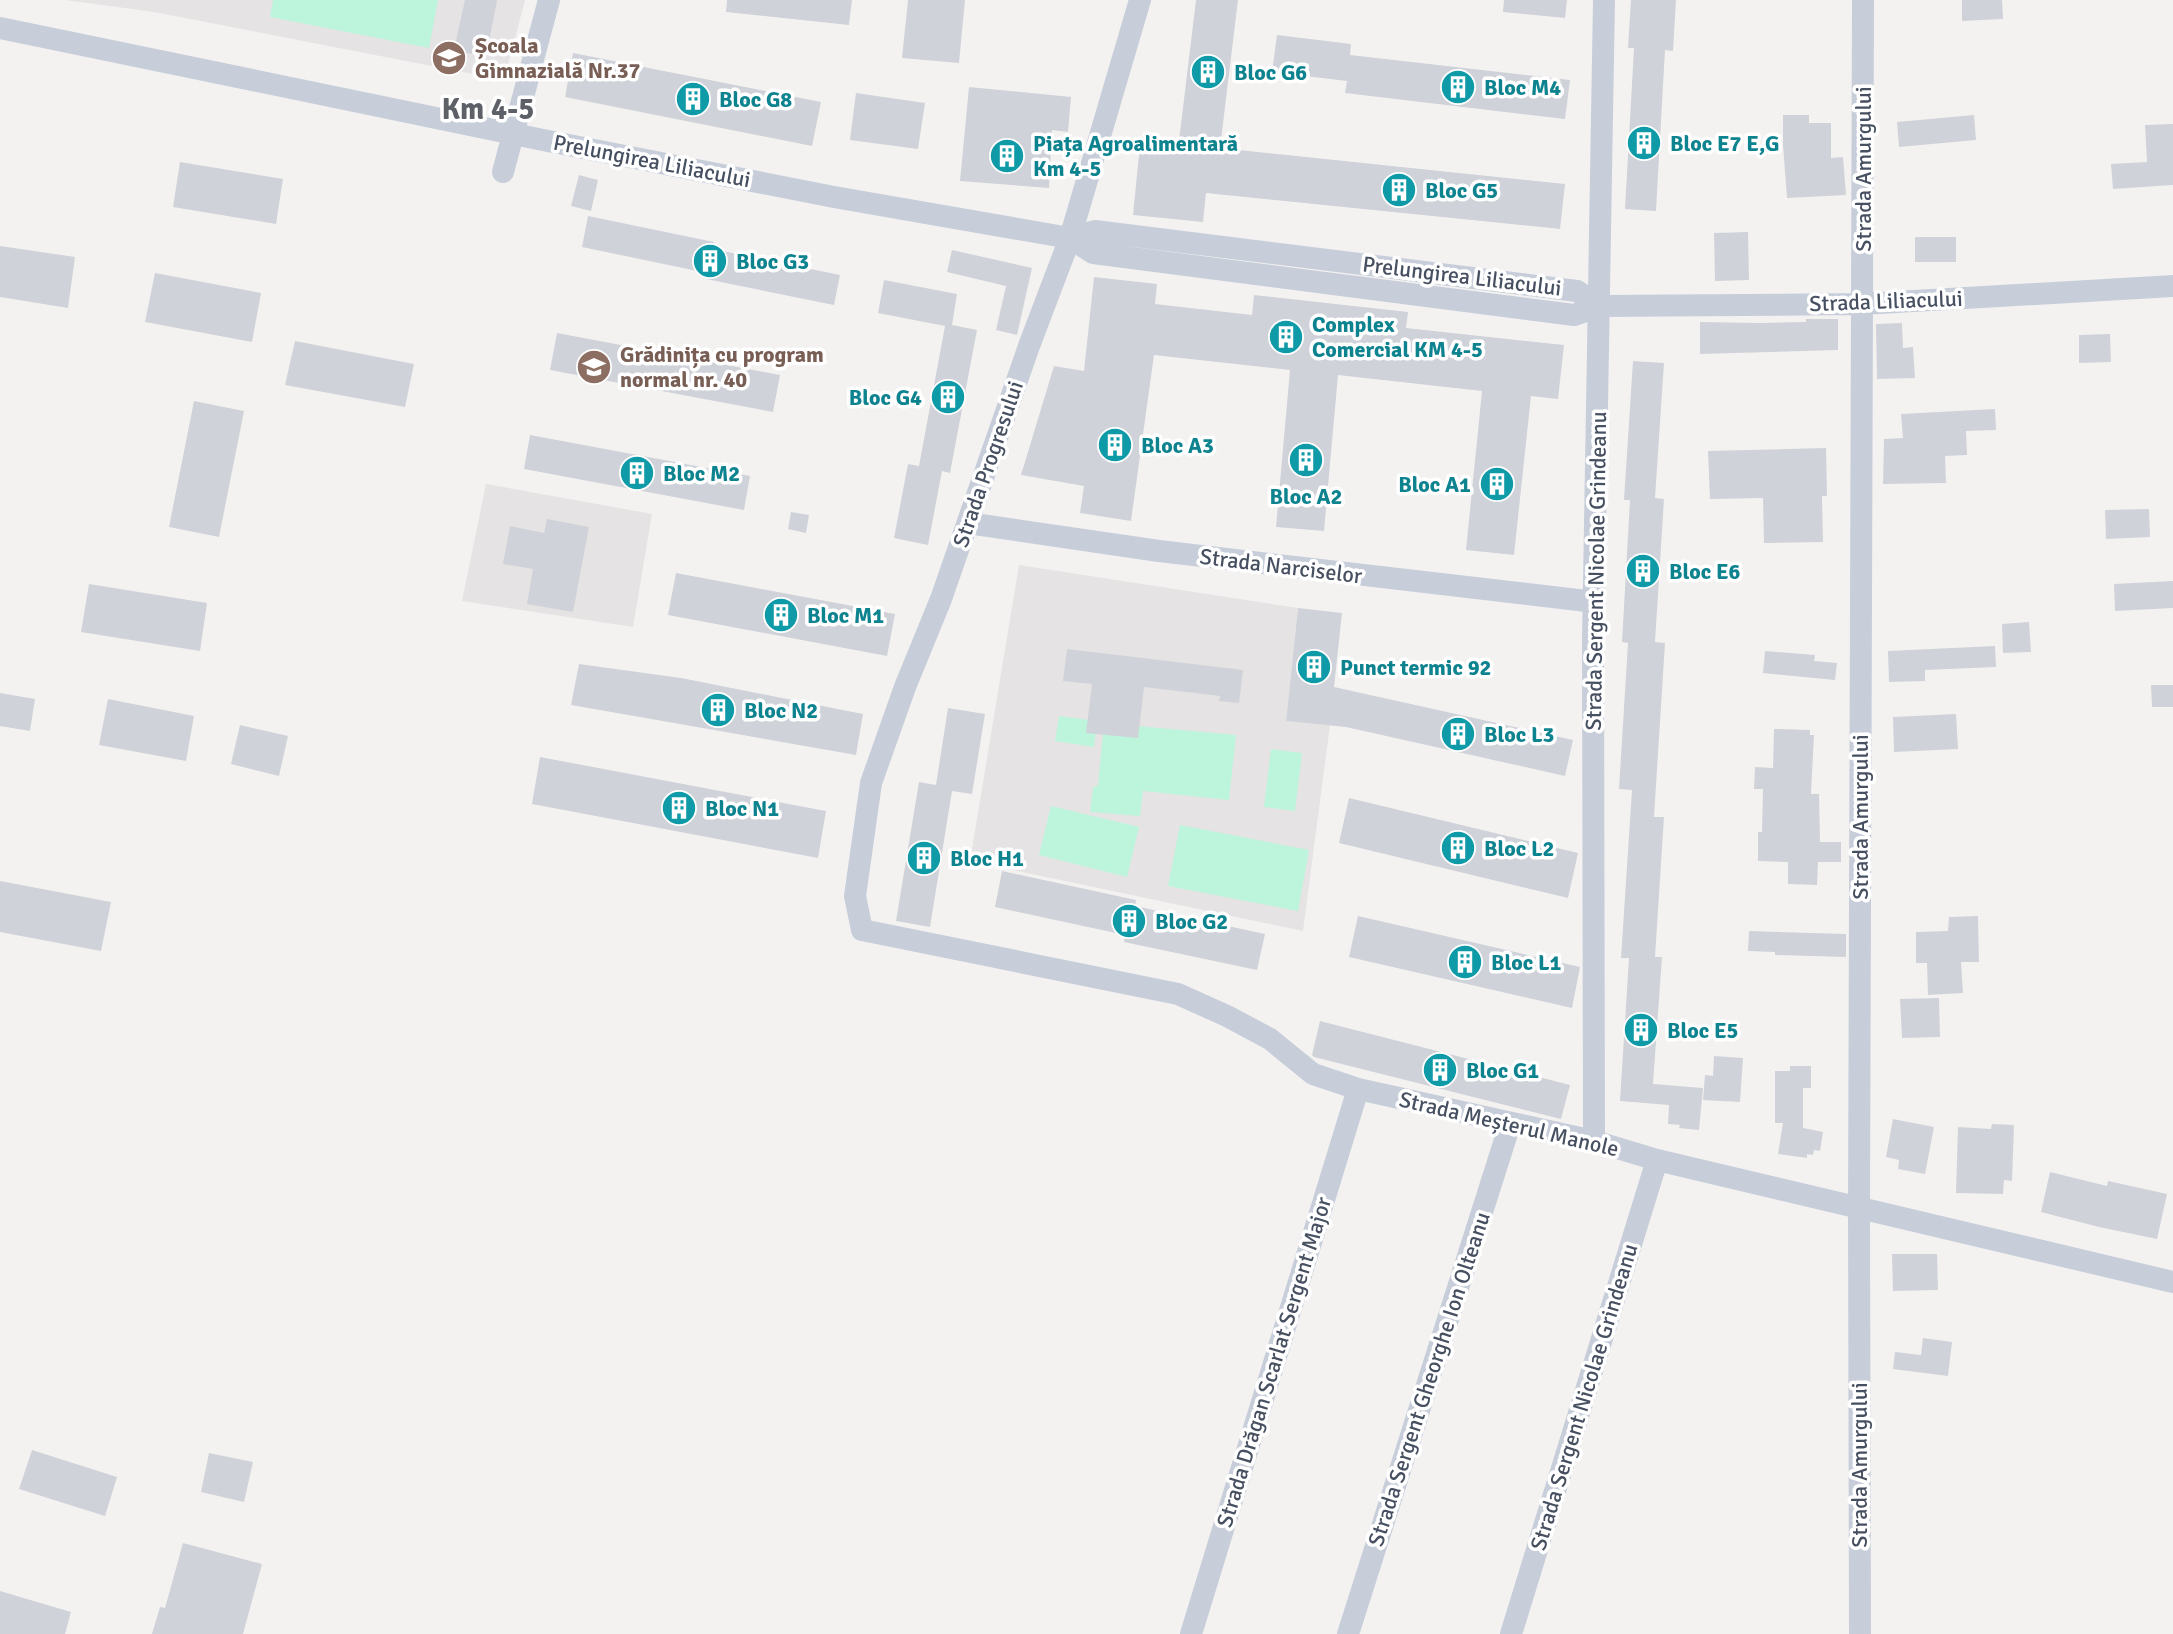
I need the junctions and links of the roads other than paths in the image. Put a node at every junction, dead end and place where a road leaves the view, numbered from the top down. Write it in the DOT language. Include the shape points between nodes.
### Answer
graph roads {
  1 [pos="549,0"];
  2 [pos="1140,0"];
  3 [pos="1604,0"];
  4 [pos="1863,0"];
  5 [pos="0,28"];
  6 [pos="513,133"];
  7 [pos="503,172"];
  8 [pos="1070,238"];
  9 [pos="2173,286"];
  10 [pos="1862,304"];
  11 [pos="1600,306"];
  12 [pos="968,523"];
  13 [pos="1595,602"];
  14 [pos="862,930"];
  15 [pos="1358,1089"];
  16 [pos="1510,1124"];
  17 [pos="1594,1141"];
  18 [pos="1657,1160"];
  19 [pos="1859,1209"];
  20 [pos="2173,1282"];
  21 [pos="1191,1634"];
  22 [pos="1348,1634"];
  23 [pos="1511,1634"];
  24 [pos="1860,1634"];
  1 -- 6 [label="street"];
  2 -- 8 [label="street, Strada Progresului"];
  3 -- 11 [label="street, Strada Sergent Nicolae Grindeanu"];
  4 -- 10 [label="street, Strada Amurgului"];
  5 -- 6 [label="street, Prelungirea Liliacului"];
  6 -- 7 [label="street"];
  6 -- 8 [label="street, Prelungirea Liliacului"];
  8 -- 11 [label="street, Prelungirea Liliacului" via="1095,231 1577,291"];
  8 -- 12 [label="street, Strada Progresului"];
  9 -- 10 [label="street, Strada Liliacului"];
  10 -- 11 [label="street, Strada Liliacului"];
  10 -- 19 [label="street, Strada Amurgului"];
  11 -- 13 [label="street, Strada Sergent Nicolae Grindeanu"];
  12 -- 13 [label="street, Strada Narciselor"];
  12 -- 14 [label="street, Strada Progresului" via="871,783 855,896"];
  13 -- 17 [label="street, Strada Sergent Nicolae Grindeanu"];
  14 -- 15 [label="street, Strada Meșterul Manole" via="1178,994 1270,1039 1313,1074"];
  15 -- 16 [label="street, Strada Meșterul Manole"];
  15 -- 21 [label="street, Strada Drăgan Scarlat Sergent Major"];
  16 -- 17 [label="street, Strada Meșterul Manole"];
  16 -- 22 [label="street, Strada Sergent Gheorghe Ion Olteanu"];
  17 -- 18 [label="street, Strada Meșterul Manole"];
  18 -- 19 [label="street, Strada Meșterul Manole"];
  18 -- 23 [label="street, Strada Sergent Nicolae Grindeanu"];
  19 -- 20 [label="street, Strada Meșterul Manole"];
  19 -- 24 [label="street, Strada Amurgului"];
}
